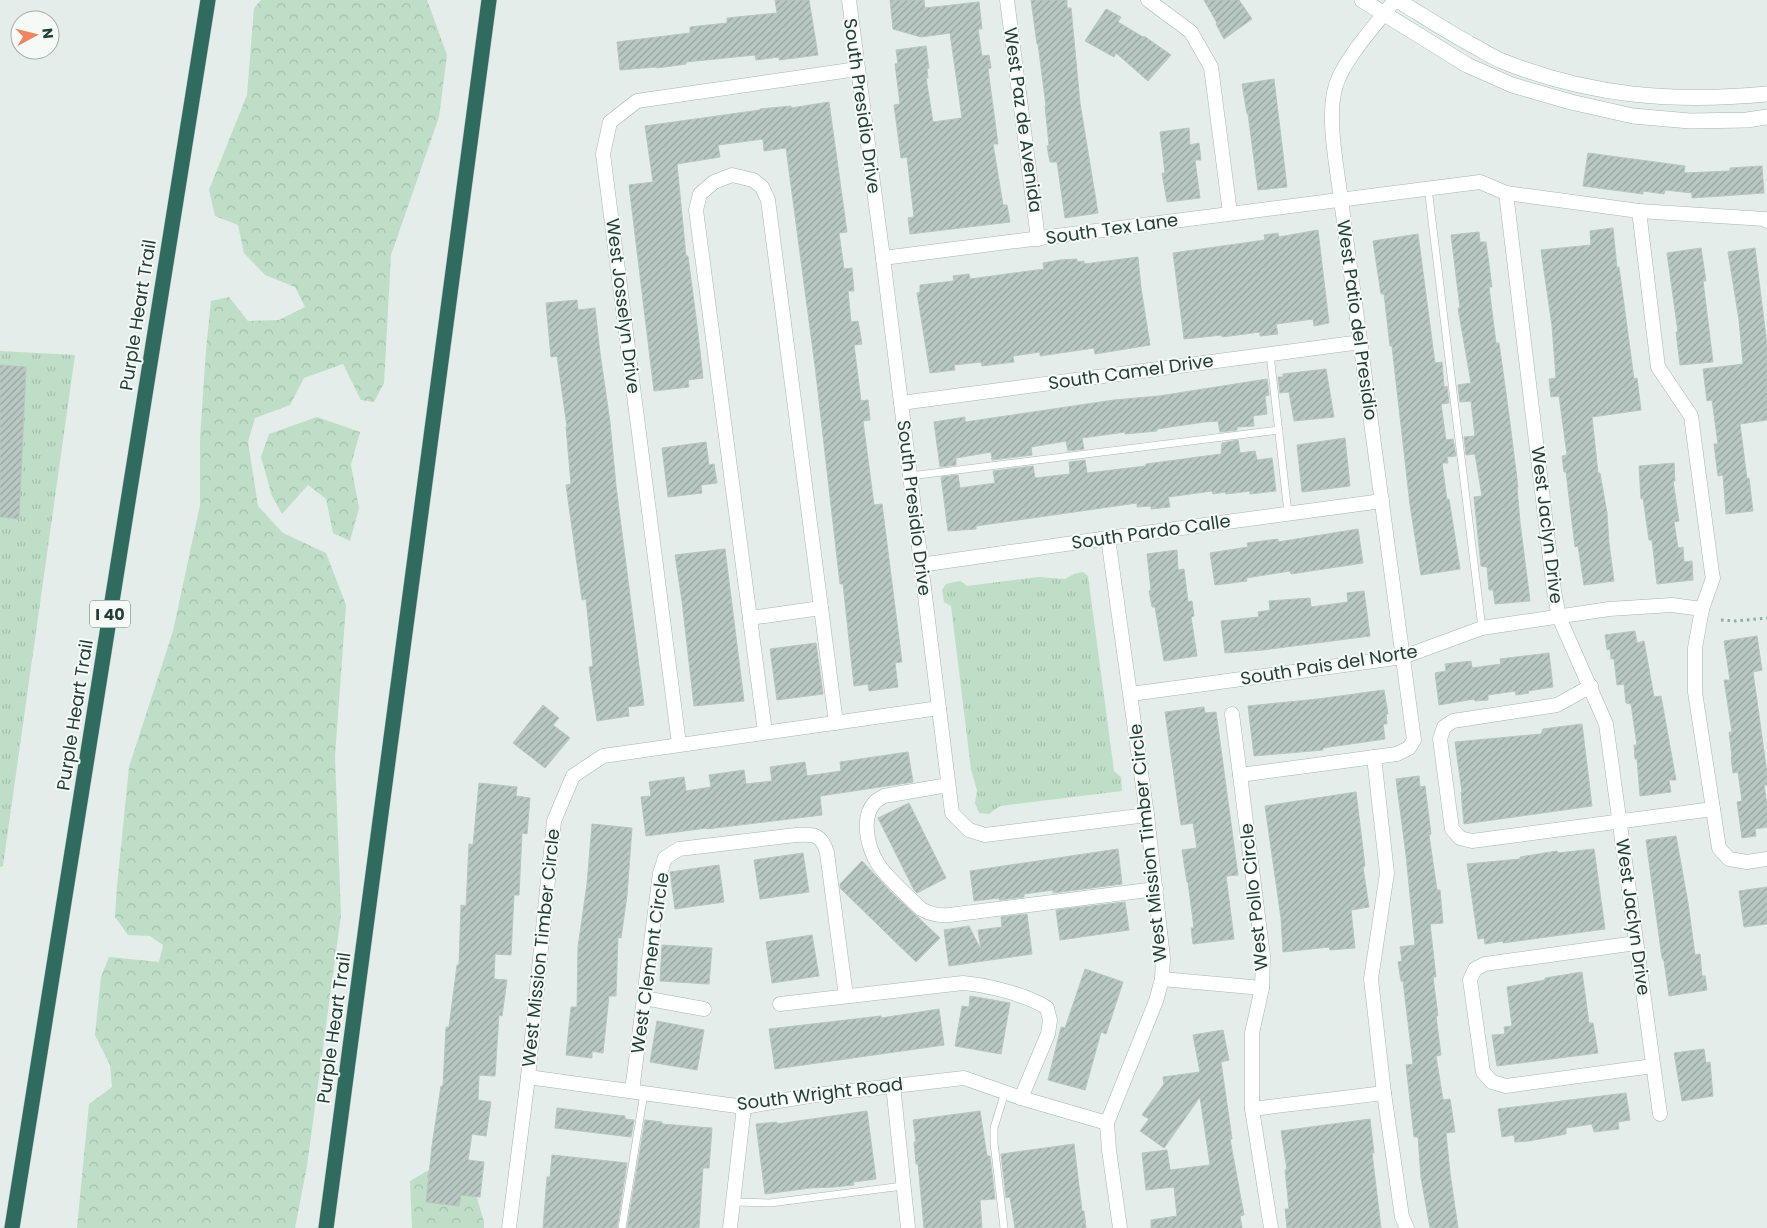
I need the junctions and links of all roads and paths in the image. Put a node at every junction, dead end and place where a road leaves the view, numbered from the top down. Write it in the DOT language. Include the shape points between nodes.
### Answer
graph roads {
  1 [pos="208,0"];
  2 [pos="489,0"];
  3 [pos="848,0"];
  4 [pos="1007,0"];
  5 [pos="1148,0"];
  6 [pos="1362,0"];
  7 [pos="1396,0"];
  8 [pos="1384,14"];
  9 [pos="857,69"];
  10 [pos="1767,94"];
  11 [pos="1767,117"];
  12 [pos="1428,188"];
  13 [pos="1506,193"];
  14 [pos="1341,200"];
  15 [pos="1639,211"];
  16 [pos="1230,213"];
  17 [pos="1767,221"];
  18 [pos="1038,239"];
  19 [pos="883,258"];
  20 [pos="1361,342"];
  21 [pos="1270,354"];
  22 [pos="901,403"];
  23 [pos="1279,430"];
  24 [pos="910,476"];
  25 [pos="1382,501"];
  26 [pos="1288,513"];
  27 [pos="1108,538"];
  28 [pos="920,565"];
  29 [pos="821,608"];
  30 [pos="1702,609"];
  31 [pos="1560,617"];
  32 [pos="750,618"];
  33 [pos="1767,618"];
  34 [pos="1721,620"];
  35 [pos="1482,628"];
  36 [pos="1403,657"];
  37 [pos="1591,686"];
  38 [pos="1131,694"];
  39 [pos="939,708"];
  40 [pos="1232,714"];
  41 [pos="836,723"];
  42 [pos="765,732"];
  43 [pos="679,744"];
  44 [pos="1374,757"];
  45 [pos="1240,775"];
  46 [pos="948,785"];
  47 [pos="1713,809"];
  48 [pos="1147,815"];
  49 [pos="1620,822"];
  50 [pos="1767,860"];
  51 [pos="1156,889"];
  52 [pos="1636,943"];
  53 [pos="1162,979"];
  54 [pos="1262,988"];
  55 [pos="846,996"];
  56 [pos="644,998"];
  57 [pos="780,1004"];
  58 [pos="704,1009"];
  59 [pos="1653,1066"];
  60 [pos="528,1077"];
  61 [pos="892,1085"];
  62 [pos="638,1092"];
  63 [pos="1005,1092"];
  64 [pos="1384,1093"];
  65 [pos="1021,1098"];
  66 [pos="744,1107"];
  67 [pos="1252,1109"];
  68 [pos="1660,1114"];
  69 [pos="1107,1123"];
  70 [pos="903,1186"];
  71 [pos="734,1202"];
  72 [pos="12,1228"];
  73 [pos="326,1228"];
  74 [pos="509,1228"];
  75 [pos="622,1228"];
  76 [pos="730,1228"];
  77 [pos="908,1228"];
  78 [pos="1004,1228"];
  79 [pos="1120,1228"];
  80 [pos="1271,1228"];
  81 [pos="1407,1228"];
  1 -- 72 [label="highway, Purple Heart Trail / I 40"];
  2 -- 73 [label="highway, Purple Heart Trail"];
  3 -- 9 [label="street, South Presidio Drive"];
  4 -- 18 [label="street, West Paz de Avenida"];
  5 -- 16 [label="street" via="1191,32 1210,67"];
  6 -- 8 [label="street"];
  7 -- 8 [label="street, West Patio del Presidio"];
  7 -- 10 [label="street" via="1500,61 1560,82 1626,94 1674,98"];
  8 -- 11 [label="street" via="1467,65 1512,85 1572,102 1633,116 1690,121"];
  8 -- 14 [label="street, West Patio del Presidio" via="1344,68 1336,85 1332,110"];
  9 -- 19 [label="street, South Presidio Drive"];
  9 -- 43 [label="street, West Josselyn Drive" via="638,101 610,122 603,154"];
  12 -- 13 [label="street, South Tex Lane" via="1480,182"];
  12 -- 14 [label="street, South Tex Lane"];
  12 -- 35 [label="lane"];
  13 -- 15 [label="street, South Tex Lane"];
  13 -- 31 [label="street, West Jaclyn Drive" via="1554,591"];
  14 -- 16 [label="street, South Tex Lane"];
  14 -- 20 [label="street, West Patio del Presidio"];
  15 -- 17 [label="street, South Tex Lane"];
  15 -- 30 [label="street" via="1658,367 1690,416 1713,578"];
  16 -- 18 [label="street, South Tex Lane"];
  18 -- 19 [label="street, South Tex Lane"];
  19 -- 22 [label="street, South Presidio Drive"];
  20 -- 21 [label="street, South Camel Drive"];
  20 -- 25 [label="street, West Patio del Presidio"];
  21 -- 22 [label="street, South Camel Drive"];
  21 -- 23 [label="lane"];
  22 -- 24 [label="street, South Presidio Drive"];
  23 -- 24 [label="lane"];
  23 -- 26 [label="lane"];
  24 -- 28 [label="street, South Presidio Drive"];
  25 -- 26 [label="street, South Pardo Calle"];
  25 -- 36 [label="street, West Patio del Presidio"];
  26 -- 27 [label="street, South Pardo Calle"];
  27 -- 28 [label="street, South Pardo Calle"];
  27 -- 38 [label="street, West Mission Timber Circle"];
  28 -- 39 [label="street, South Presidio Drive"];
  29 -- 32 [label="street"];
  29 -- 32 [label="street" via="768,200 762,187 753,180 732,175 714,182 700,194 696,210"];
  29 -- 41 [label="street"];
  30 -- 31 [label="street, South Pais del Norte" via="1672,605 1609,609"];
  30 -- 47 [label="street" via="1695,648 1695,692"];
  31 -- 35 [label="street, South Pais del Norte"];
  31 -- 37 [label="street, West Jaclyn Drive"];
  32 -- 42 [label="street"];
  33 -- 34 [label="path"];
  35 -- 36 [label="street, South Pais del Norte"];
  36 -- 38 [label="street, South Pais del Norte"];
  36 -- 44 [label="street" via="1414,740 1409,748 1397,754"];
  37 -- 49 [label="street, West Jaclyn Drive" via="1606,724"];
  37 -- 49 [label="street" via="1558,705 1453,721 1444,727 1440,739 1452,828 1460,838 1472,841"];
  38 -- 48 [label="street, West Mission Timber Circle"];
  39 -- 41 [label="street, West Mission Timber Circle"];
  39 -- 46 [label="street, South Presidio Drive"];
  40 -- 45 [label="street, West Pollo Circle"];
  41 -- 42 [label="street, West Mission Timber Circle"];
  42 -- 43 [label="street, West Mission Timber Circle"];
  43 -- 60 [label="street, West Mission Timber Circle" via="603,756 573,776 554,821"];
  44 -- 45 [label="street"];
  44 -- 64 [label="street" via="1388,873 1370,979"];
  45 -- 54 [label="street, West Pollo Circle" via="1263,956"];
  46 -- 48 [label="street, South Presidio Drive" via="952,813 968,830 984,835"];
  46 -- 51 [label="street" via="884,796 875,802 867,819 871,850 879,865 927,913 949,915"];
  47 -- 49 [label="street"];
  47 -- 50 [label="street" via="1719,848 1729,860"];
  48 -- 51 [label="street, West Mission Timber Circle"];
  49 -- 52 [label="street, West Jaclyn Drive"];
  51 -- 53 [label="street, West Mission Timber Circle"];
  52 -- 59 [label="street, West Jaclyn Drive"];
  52 -- 59 [label="street" via="1485,964 1475,969 1470,980 1471,989 1483,1072 1492,1082 1506,1086"];
  53 -- 54 [label="street"];
  53 -- 69 [label="street, West Mission Timber Circle"];
  54 -- 67 [label="street, West Pollo Circle" via="1252,1033"];
  55 -- 56 [label="street, West Clement Circle" via="827,853 825,844 811,834 679,849 665,858 660,873"];
  55 -- 57 [label="street"];
  55 -- 65 [label="street" via="963,983 1036,1001 1048,1008 1048,1034"];
  56 -- 58 [label="street"];
  56 -- 62 [label="street, West Clement Circle"];
  59 -- 68 [label="street, West Jaclyn Drive"];
  60 -- 62 [label="street, South Wright Road"];
  60 -- 74 [label="street, West Mission Timber Circle"];
  61 -- 63 [label="street, South Wright Road" via="964,1078"];
  61 -- 66 [label="street, South Wright Road"];
  61 -- 70 [label="street"];
  62 -- 66 [label="street, South Wright Road"];
  62 -- 75 [label="lane"];
  63 -- 65 [label="street, South Wright Road"];
  63 -- 78 [label="lane" via="994,1128"];
  64 -- 67 [label="street"];
  64 -- 81 [label="street" via="1402,1217"];
  65 -- 69 [label="street, South Wright Road"];
  66 -- 71 [label="street"];
  67 -- 80 [label="street, West Pollo Circle"];
  69 -- 79 [label="street, West Mission Timber Circle"];
  70 -- 71 [label="lane" via="770,1203"];
  70 -- 77 [label="street"];
  71 -- 76 [label="street"];
}
